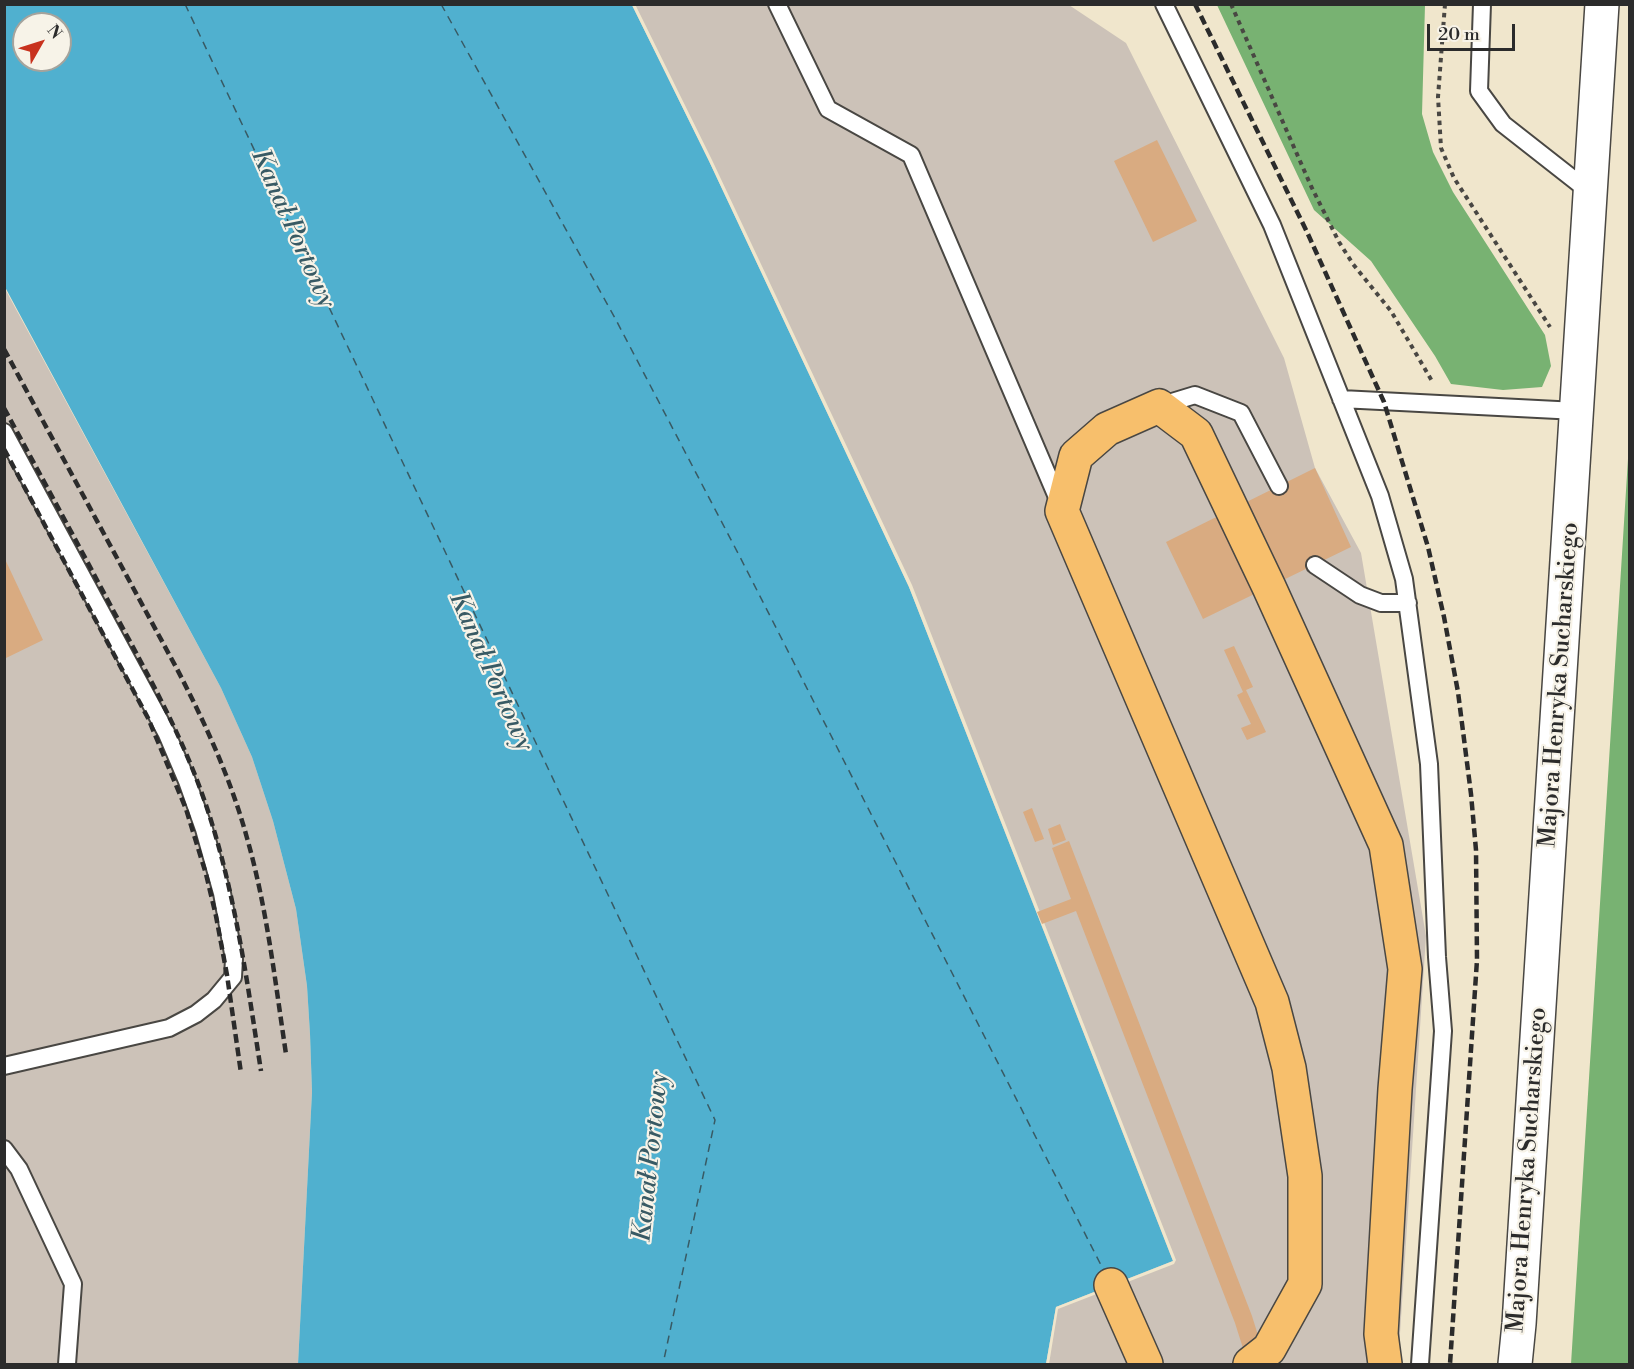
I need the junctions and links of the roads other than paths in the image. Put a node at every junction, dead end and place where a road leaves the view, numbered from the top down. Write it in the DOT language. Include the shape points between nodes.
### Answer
graph roads {
  1 [pos="777,4"];
  2 [pos="1164,4"];
  3 [pos="1482,4"];
  4 [pos="1602,4"];
  5 [pos="1591,193"];
  6 [pos="1341,399"];
  7 [pos="1159,406"];
  8 [pos="1577,411"];
  9 [pos="4,432"];
  10 [pos="1279,486"];
  11 [pos="1062,510"];
  12 [pos="1315,565"];
  13 [pos="1408,603"];
  14 [pos="4,1066"];
  15 [pos="4,1149"];
  16 [pos="1111,1285"];
  17 [pos="1420,1363"];
  18 [pos="67,1365"];
  19 [pos="1146,1365"];
  20 [pos="1250,1365"];
  21 [pos="1385,1365"];
  22 [pos="1515,1365"];
  1 -- 11 [label="lane" via="828,109 911,155"];
  2 -- 6 [label="lane" via="1272,225"];
  3 -- 5 [label="lane" via="1479,91 1503,124"];
  4 -- 5 [label="street, Majora Henryka Sucharskiego"];
  5 -- 8 [label="street, Majora Henryka Sucharskiego"];
  6 -- 8 [label="lane"];
  6 -- 13 [label="lane" via="1380,496"];
  7 -- 10 [label="lane" via="1195,395 1241,413"];
  7 -- 11 [label="highway" via="1107,429 1076,456"];
  7 -- 21 [label="highway" via="1196,434 1386,845 1405,969 1381,1334"];
  8 -- 22 [label="street, Majora Henryka Sucharskiego"];
  9 -- 14 [label="lane" via="167,734 204,829 222,893 234,958 232,977 214,1000 169,1028"];
  11 -- 20 [label="highway" via="1272,1002 1290,1068 1305,1176 1305,1284 1269,1349"];
  12 -- 13 [label="lane" via="1360,595 1381,603"];
  13 -- 17 [label="lane" via="1429,764 1443,1031"];
  15 -- 18 [label="lane" via="20,1169 73,1284"];
  16 -- 19 [label="highway"];
}
